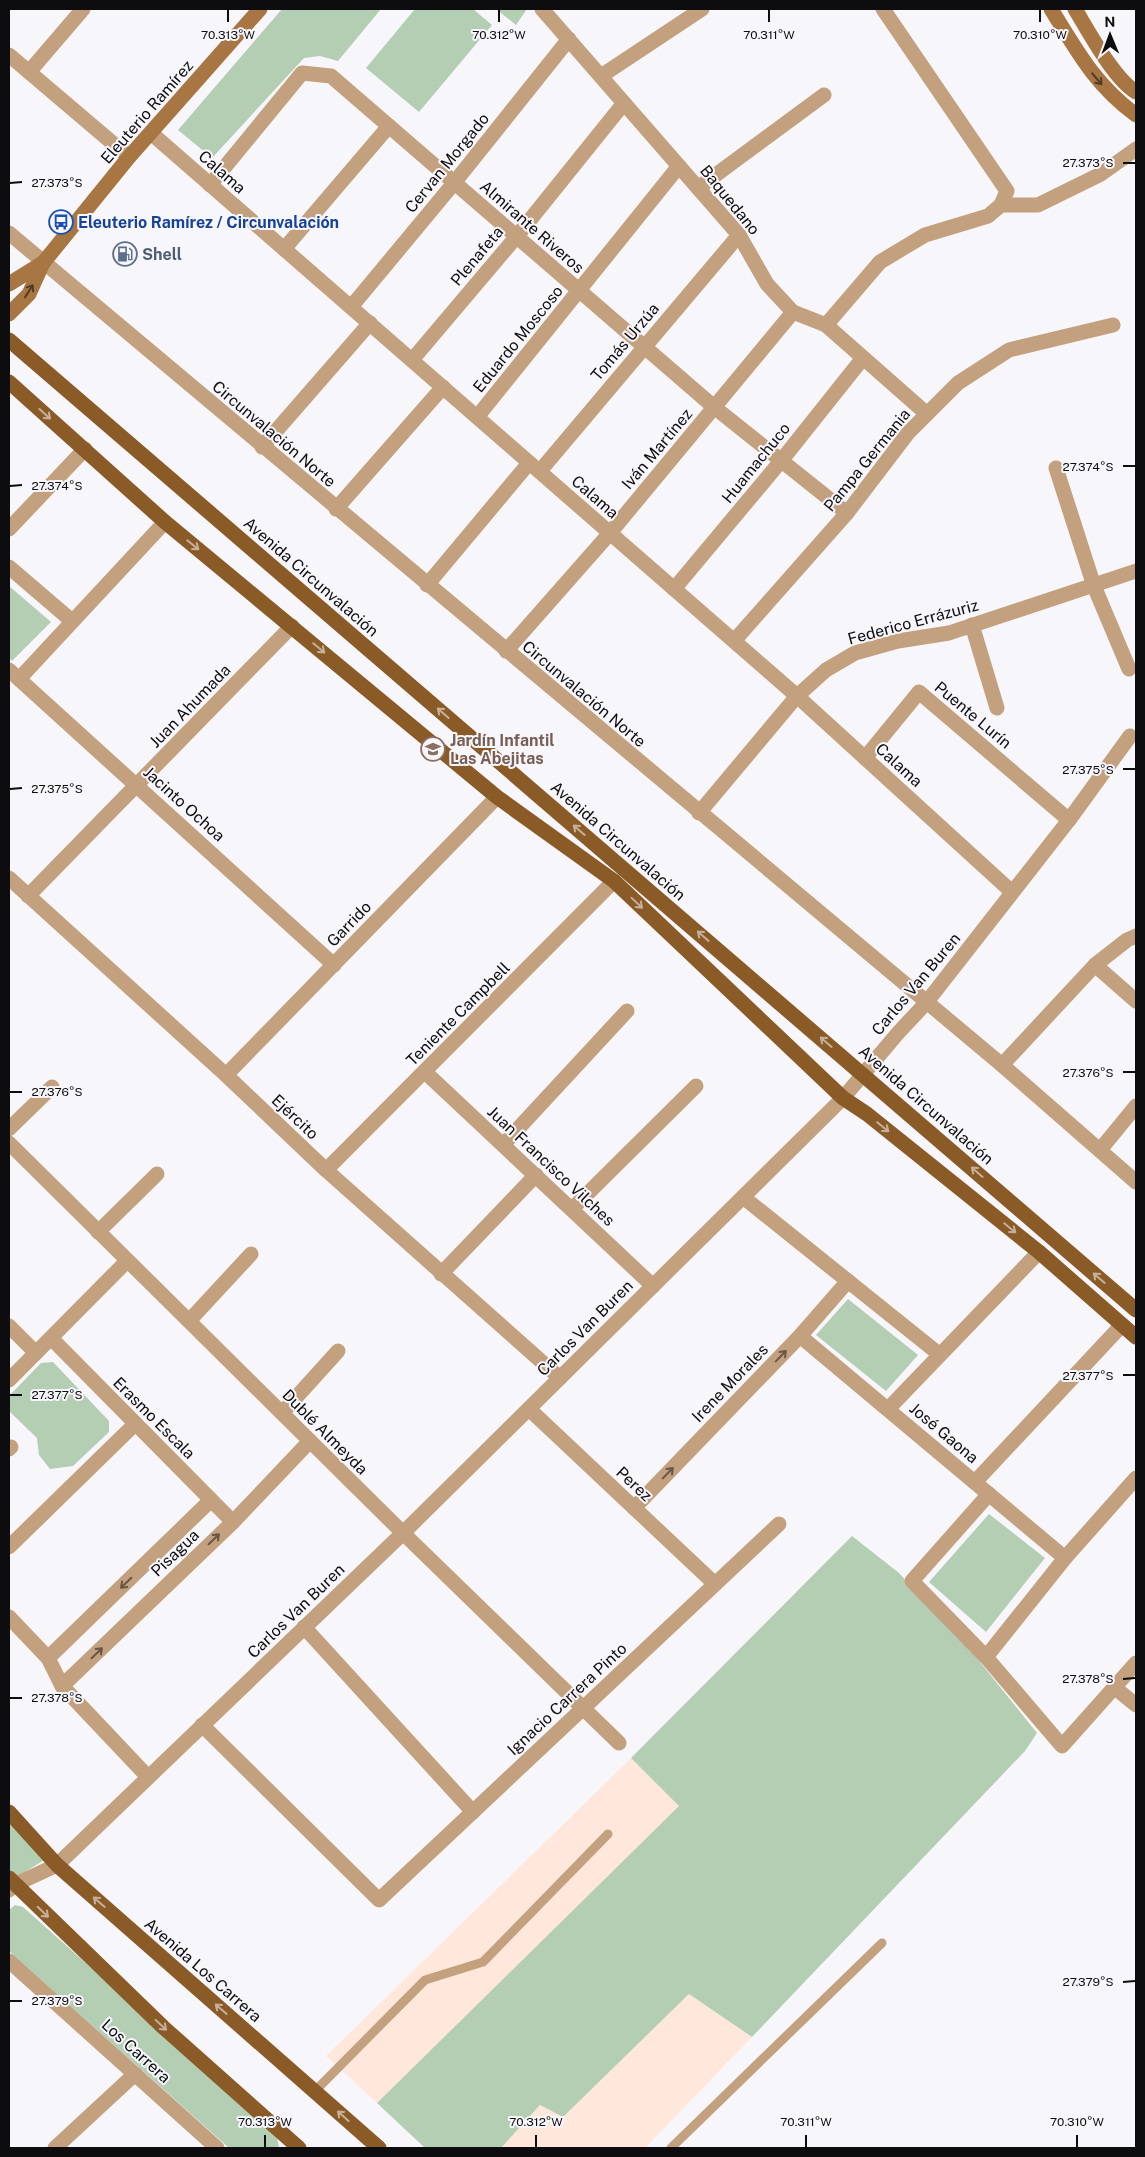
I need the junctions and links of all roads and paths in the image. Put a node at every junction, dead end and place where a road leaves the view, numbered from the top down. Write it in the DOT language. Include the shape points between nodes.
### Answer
graph roads {
  1 [pos="83,9"];
  2 [pos="260,9"];
  3 [pos="542,9"];
  4 [pos="702,9"];
  5 [pos="884,9"];
  6 [pos="1051,9"];
  7 [pos="1075,9"];
  8 [pos="569,39"];
  9 [pos="9,55"];
  10 [pos="28,72"];
  11 [pos="601,76"];
  12 [pos="1136,92"];
  13 [pos="824,95"];
  14 [pos="624,103"];
  15 [pos="1136,115"];
  16 [pos="388,126"];
  17 [pos="150,133"];
  18 [pos="1136,149"];
  19 [pos="129,157"];
  20 [pos="679,166"];
  21 [pos="454,183"];
  22 [pos="210,185"];
  23 [pos="698,188"];
  24 [pos="1001,205"];
  25 [pos="9,234"];
  26 [pos="739,235"];
  27 [pos="516,236"];
  28 [pos="284,249"];
  29 [pos="43,263"];
  30 [pos="9,284"];
  31 [pos="580,291"];
  32 [pos="351,307"];
  33 [pos="793,312"];
  34 [pos="9,314"];
  35 [pos="370,323"];
  36 [pos="826,325"];
  37 [pos="1112,325"];
  38 [pos="9,340"];
  39 [pos="644,346"];
  40 [pos="863,358"];
  41 [pos="412,360"];
  42 [pos="9,382"];
  43 [pos="443,387"];
  44 [pos="714,407"];
  45 [pos="927,414"];
  46 [pos="477,417"];
  47 [pos="262,447"];
  48 [pos="85,449"];
  49 [pos="781,461"];
  50 [pos="534,467"];
  51 [pos="1056,468"];
  52 [pos="336,509"];
  53 [pos="847,513"];
  54 [pos="165,522"];
  55 [pos="9,529"];
  56 [pos="610,533"];
  57 [pos="9,567"];
  58 [pos="1136,571"];
  59 [pos="427,585"];
  60 [pos="1094,586"];
  61 [pos="674,589"];
  62 [pos="72,621"];
  63 [pos="972,625"];
  64 [pos="292,626"];
  65 [pos="734,641"];
  66 [pos="506,651"];
  67 [pos="1129,668"];
  68 [pos="14,674"];
  69 [pos="797,696"];
  70 [pos="997,708"];
  71 [pos="1130,736"];
  72 [pos="865,758"];
  73 [pos="137,785"];
  74 [pos="497,797"];
  75 [pos="699,813"];
  76 [pos="1069,820"];
  77 [pos="9,878"];
  78 [pos="614,882"];
  79 [pos="1012,892"];
  80 [pos="28,896"];
  81 [pos="1136,936"];
  82 [pos="334,965"];
  83 [pos="1095,965"];
  84 [pos="1136,1001"];
  85 [pos="926,1003"];
  86 [pos="628,1011"];
  87 [pos="1002,1065"];
  88 [pos="425,1072"];
  89 [pos="863,1074"];
  90 [pos="226,1075"];
  91 [pos="696,1086"];
  92 [pos="52,1087"];
  93 [pos="843,1098"];
  94 [pos="1136,1106"];
  95 [pos="9,1129"];
  96 [pos="9,1143"];
  97 [pos="504,1145"];
  98 [pos="1100,1150"];
  99 [pos="326,1170"];
  100 [pos="157,1174"];
  101 [pos="536,1175"];
  102 [pos="1136,1182"];
  103 [pos="743,1198"];
  104 [pos="572,1209"];
  105 [pos="98,1232"];
  106 [pos="1039,1252"];
  107 [pos="251,1254"];
  108 [pos="127,1261"];
  109 [pos="441,1274"];
  110 [pos="848,1280"];
  111 [pos="653,1286"];
  112 [pos="1136,1310"];
  113 [pos="189,1321"];
  114 [pos="1122,1324"];
  115 [pos="9,1326"];
  116 [pos="800,1336"];
  117 [pos="1136,1337"];
  118 [pos="51,1338"];
  119 [pos="338,1351"];
  120 [pos="36,1353"];
  121 [pos="939,1354"];
  122 [pos="560,1378"];
  123 [pos="9,1380"];
  124 [pos="529,1409"];
  125 [pos="888,1409"];
  126 [pos="282,1413"];
  127 [pos="136,1424"];
  128 [pos="310,1441"];
  129 [pos="1136,1478"];
  130 [pos="975,1482"];
  131 [pos="989,1494"];
  132 [pos="211,1500"];
  133 [pos="634,1508"];
  134 [pos="233,1522"];
  135 [pos="779,1524"];
  136 [pos="402,1533"];
  137 [pos="9,1547"];
  138 [pos="1065,1558"];
  139 [pos="715,1584"];
  140 [pos="9,1618"];
  141 [pos="304,1627"];
  142 [pos="986,1657"];
  143 [pos="48,1658"];
  144 [pos="1136,1663"];
  145 [pos="62,1686"];
  146 [pos="1114,1687"];
  147 [pos="1136,1705"];
  148 [pos="584,1707"];
  149 [pos="202,1725"];
  150 [pos="619,1743"];
  151 [pos="148,1777"];
  152 [pos="9,1812"];
  153 [pos="473,1812"];
  154 [pos="608,1834"];
  155 [pos="57,1865"];
  156 [pos="11,1884"];
  157 [pos="882,1943"];
  158 [pos="9,1960"];
  159 [pos="135,2074"];
  160 [pos="315,2092"];
  161 [pos="55,2148"];
  162 [pos="217,2148"];
  163 [pos="300,2148"];
  164 [pos="379,2148"];
  165 [pos="671,2148"];
  1 -- 10 [label="street"];
  2 -- 17 [label="main road, Eleuterio Ramírez"];
  3 -- 8 [label="street, Baquedano"];
  4 -- 11 [label="street"];
  5 -- 24 [label="street" via="1007,192"];
  6 -- 15 [label="main road, one-way" via="1089,68 1115,100"];
  7 -- 12 [label="main road" via="1105,57"];
  8 -- 11 [label="street, Baquedano"];
  8 -- 21 [label="street, Cervan Morgado"];
  9 -- 10 [label="street"];
  10 -- 19 [label="street"];
  11 -- 14 [label="street, Baquedano"];
  13 -- 23 [label="street"];
  14 -- 20 [label="street, Baquedano"];
  14 -- 27 [label="street, Plenafeta"];
  16 -- 21 [label="street, Almirante Riveros"];
  16 -- 22 [label="street, Almirante Riveros" via="331,76 302,73"];
  16 -- 28 [label="street"];
  17 -- 19 [label="main road, Eleuterio Ramírez"];
  17 -- 22 [label="street, Calama"];
  18 -- 24 [label="street" via="1101,174 1038,205"];
  19 -- 29 [label="main road, Eleuterio Ramírez"];
  20 -- 23 [label="street, Baquedano"];
  20 -- 31 [label="street, Eduardo Moscoso"];
  21 -- 27 [label="street, Almirante Riveros"];
  21 -- 32 [label="street, Cervan Morgado"];
  22 -- 28 [label="street, Calama"];
  23 -- 26 [label="street, Baquedano"];
  24 -- 36 [label="street" via="988,216 924,235 880,262"];
  25 -- 29 [label="street, Circunvalación Norte"];
  26 -- 33 [label="street, Baquedano" via="767,284"];
  26 -- 39 [label="street, Tomás Urzúa"];
  27 -- 31 [label="street, Almirante Riveros"];
  27 -- 41 [label="street, Plenafeta"];
  28 -- 32 [label="street, Calama"];
  29 -- 30 [label="main road, Eleuterio Ramírez"];
  34 -- 29 [label="main road, Eleuterio Ramírez, one-way" via="29,294"];
  29 -- 47 [label="street, Circunvalación Norte"];
  31 -- 39 [label="street, Almirante Riveros"];
  31 -- 46 [label="street, Eduardo Moscoso"];
  32 -- 35 [label="street, Calama"];
  33 -- 36 [label="street, Baquedano"];
  33 -- 44 [label="street, Iván Martínez"];
  35 -- 41 [label="street, Calama"];
  35 -- 47 [label="street"];
  36 -- 40 [label="street, Baquedano"];
  37 -- 45 [label="street, Pampa Germania" via="1009,350 958,383"];
  89 -- 38 [label="main road, Avenida Circunvalación, one-way"];
  39 -- 44 [label="street, Almirante Riveros"];
  39 -- 50 [label="street, Tomás Urzúa"];
  40 -- 45 [label="street, Baquedano"];
  40 -- 49 [label="street, Huamachuco"];
  41 -- 43 [label="street, Calama"];
  42 -- 48 [label="main road, Avenida Circunvalación, one-way"];
  43 -- 46 [label="street, Calama"];
  43 -- 52 [label="street"];
  44 -- 49 [label="street, Almirante Riveros"];
  44 -- 56 [label="street, Iván Martínez"];
  45 -- 53 [label="street, Pampa Germania" via="908,433"];
  46 -- 50 [label="street, Calama"];
  47 -- 52 [label="street, Circunvalación Norte"];
  48 -- 54 [label="main road, Avenida Circunvalación"];
  48 -- 55 [label="street"];
  49 -- 53 [label="street, Almirante Riveros"];
  49 -- 61 [label="street, Huamachuco"];
  50 -- 56 [label="street, Calama"];
  50 -- 59 [label="street, Tomás Urzúa"];
  51 -- 60 [label="street"];
  52 -- 59 [label="street, Circunvalación Norte"];
  53 -- 65 [label="street, Pampa Germania"];
  54 -- 62 [label="street"];
  54 -- 64 [label="main road, Avenida Circunvalación, one-way"];
  56 -- 61 [label="street, Calama"];
  56 -- 66 [label="street, Iván Martínez"];
  57 -- 62 [label="street"];
  58 -- 60 [label="street, Federico Errázuriz"];
  59 -- 66 [label="street, Circunvalación Norte"];
  60 -- 63 [label="street, Federico Errázuriz"];
  60 -- 67 [label="street"];
  61 -- 65 [label="street, Calama"];
  62 -- 68 [label="street"];
  63 -- 69 [label="street, Federico Errázuriz" via="855,653 826,670"];
  63 -- 70 [label="street"];
  64 -- 73 [label="street, Juan Ahumada"];
  64 -- 74 [label="main road, Avenida Circunvalación, one-way"];
  65 -- 69 [label="street, Calama"];
  66 -- 75 [label="street, Circunvalación Norte"];
  68 -- 73 [label="street, Jacinto Ochoa"];
  69 -- 72 [label="street, Calama"];
  69 -- 75 [label="street, Federico Errázuriz"];
  71 -- 76 [label="street, Carlos Van Buren"];
  72 -- 76 [label="street, Puente Lurín" via="919,692"];
  72 -- 79 [label="street, Calama"];
  73 -- 80 [label="street, Juan Ahumada"];
  73 -- 82 [label="street, Jacinto Ochoa"];
  74 -- 78 [label="main road, Avenida Circunvalación"];
  74 -- 82 [label="street, Garrido"];
  75 -- 85 [label="street, Circunvalación Norte"];
  76 -- 79 [label="street, Carlos Van Buren"];
  77 -- 80 [label="street, Ejército"];
  78 -- 88 [label="street, Teniente Campbell"];
  78 -- 93 [label="main road, Avenida Circunvalación, one-way"];
  79 -- 85 [label="street, Carlos Van Buren"];
  80 -- 90 [label="street, Ejército"];
  81 -- 83 [label="street"];
  82 -- 90 [label="street, Garrido"];
  83 -- 84 [label="street"];
  83 -- 87 [label="street"];
  85 -- 87 [label="street, Circunvalación Norte"];
  85 -- 89 [label="street, Carlos Van Buren"];
  86 -- 97 [label="street"];
  87 -- 98 [label="street, Circunvalación Norte"];
  88 -- 97 [label="street, Juan Francisco Vilches"];
  88 -- 99 [label="street, Teniente Campbell"];
  89 -- 93 [label="street, Carlos Van Buren"];
  112 -- 89 [label="main road, Avenida Circunvalación, one-way"];
  90 -- 99 [label="street, Ejército"];
  91 -- 104 [label="street"];
  92 -- 95 [label="street"];
  93 -- 103 [label="street, Carlos Van Buren"];
  93 -- 106 [label="main road, Avenida Circunvalación, one-way"];
  94 -- 98 [label="street"];
  96 -- 105 [label="street, Dublé Almeyda"];
  97 -- 101 [label="street, Juan Francisco Vilches"];
  98 -- 102 [label="street, Circunvalación Norte"];
  99 -- 109 [label="street, Ejército"];
  100 -- 105 [label="street"];
  101 -- 104 [label="street, Juan Francisco Vilches"];
  101 -- 109 [label="street"];
  103 -- 110 [label="street"];
  103 -- 111 [label="street, Carlos Van Buren"];
  104 -- 111 [label="street, Juan Francisco Vilches"];
  105 -- 108 [label="street, Dublé Almeyda"];
  106 -- 114 [label="main road, Avenida Circunvalación"];
  106 -- 121 [label="street"];
  107 -- 113 [label="street"];
  108 -- 113 [label="street, Dublé Almeyda"];
  108 -- 118 [label="street"];
  109 -- 122 [label="street, Ejército"];
  110 -- 116 [label="street, Irene Morales"];
  110 -- 121 [label="street"];
  111 -- 122 [label="street, Carlos Van Buren"];
  113 -- 126 [label="street, Dublé Almeyda"];
  114 -- 117 [label="main road, Avenida Circunvalación"];
  114 -- 130 [label="street"];
  115 -- 120 [label="street"];
  116 -- 125 [label="street, José Gaona"];
  133 -- 116 [label="street, Irene Morales, one-way"];
  118 -- 120 [label="street"];
  118 -- 127 [label="street, Erasmo Escala"];
  119 -- 126 [label="street"];
  120 -- 123 [label="street"];
  121 -- 125 [label="street"];
  122 -- 124 [label="street, Carlos Van Buren"];
  124 -- 133 [label="street, Perez"];
  124 -- 136 [label="street, Carlos Van Buren"];
  125 -- 130 [label="street, José Gaona"];
  126 -- 128 [label="street, Dublé Almeyda"];
  127 -- 132 [label="street, Erasmo Escala"];
  127 -- 137 [label="street"];
  128 -- 134 [label="street, Pisagua"];
  128 -- 136 [label="street, Dublé Almeyda"];
  129 -- 138 [label="street"];
  130 -- 131 [label="street, José Gaona"];
  131 -- 138 [label="street, José Gaona"];
  131 -- 142 [label="street" via="912,1581"];
  132 -- 134 [label="street, Erasmo Escala"];
  132 -- 143 [label="street, Pisagua, one-way"];
  133 -- 139 [label="street, Perez"];
  145 -- 134 [label="street, Pisagua, one-way"];
  135 -- 139 [label="street, Ignacio Carrera Pinto"];
  136 -- 141 [label="street, Carlos Van Buren"];
  136 -- 148 [label="street, Dublé Almeyda"];
  138 -- 142 [label="street"];
  139 -- 148 [label="street, Ignacio Carrera Pinto"];
  140 -- 143 [label="street"];
  141 -- 149 [label="street, Carlos Van Buren"];
  141 -- 153 [label="street"];
  142 -- 146 [label="street" via="1062,1746"];
  143 -- 145 [label="street"];
  144 -- 146 [label="street"];
  145 -- 151 [label="street"];
  146 -- 147 [label="street"];
  148 -- 150 [label="street, Dublé Almeyda"];
  148 -- 153 [label="street, Ignacio Carrera Pinto"];
  149 -- 151 [label="street, Carlos Van Buren"];
  149 -- 153 [label="street, Ignacio Carrera Pinto" via="379,1900"];
  151 -- 155 [label="street, Carlos Van Buren"];
  152 -- 155 [label="main road, Avenida Los Carrera"];
  154 -- 160 [label="lane" via="483,1962 425,1980"];
  155 -- 156 [label="street, Carlos Van Buren"];
  160 -- 155 [label="main road, Avenida Los Carrera, one-way"];
  156 -- 163 [label="main road, one-way" via="163,2027"];
  157 -- 165 [label="lane"];
  158 -- 159 [label="street, Los Carrera"];
  159 -- 161 [label="street"];
  159 -- 162 [label="street, Los Carrera"];
  164 -- 160 [label="main road, Avenida Los Carrera, one-way"];
}
